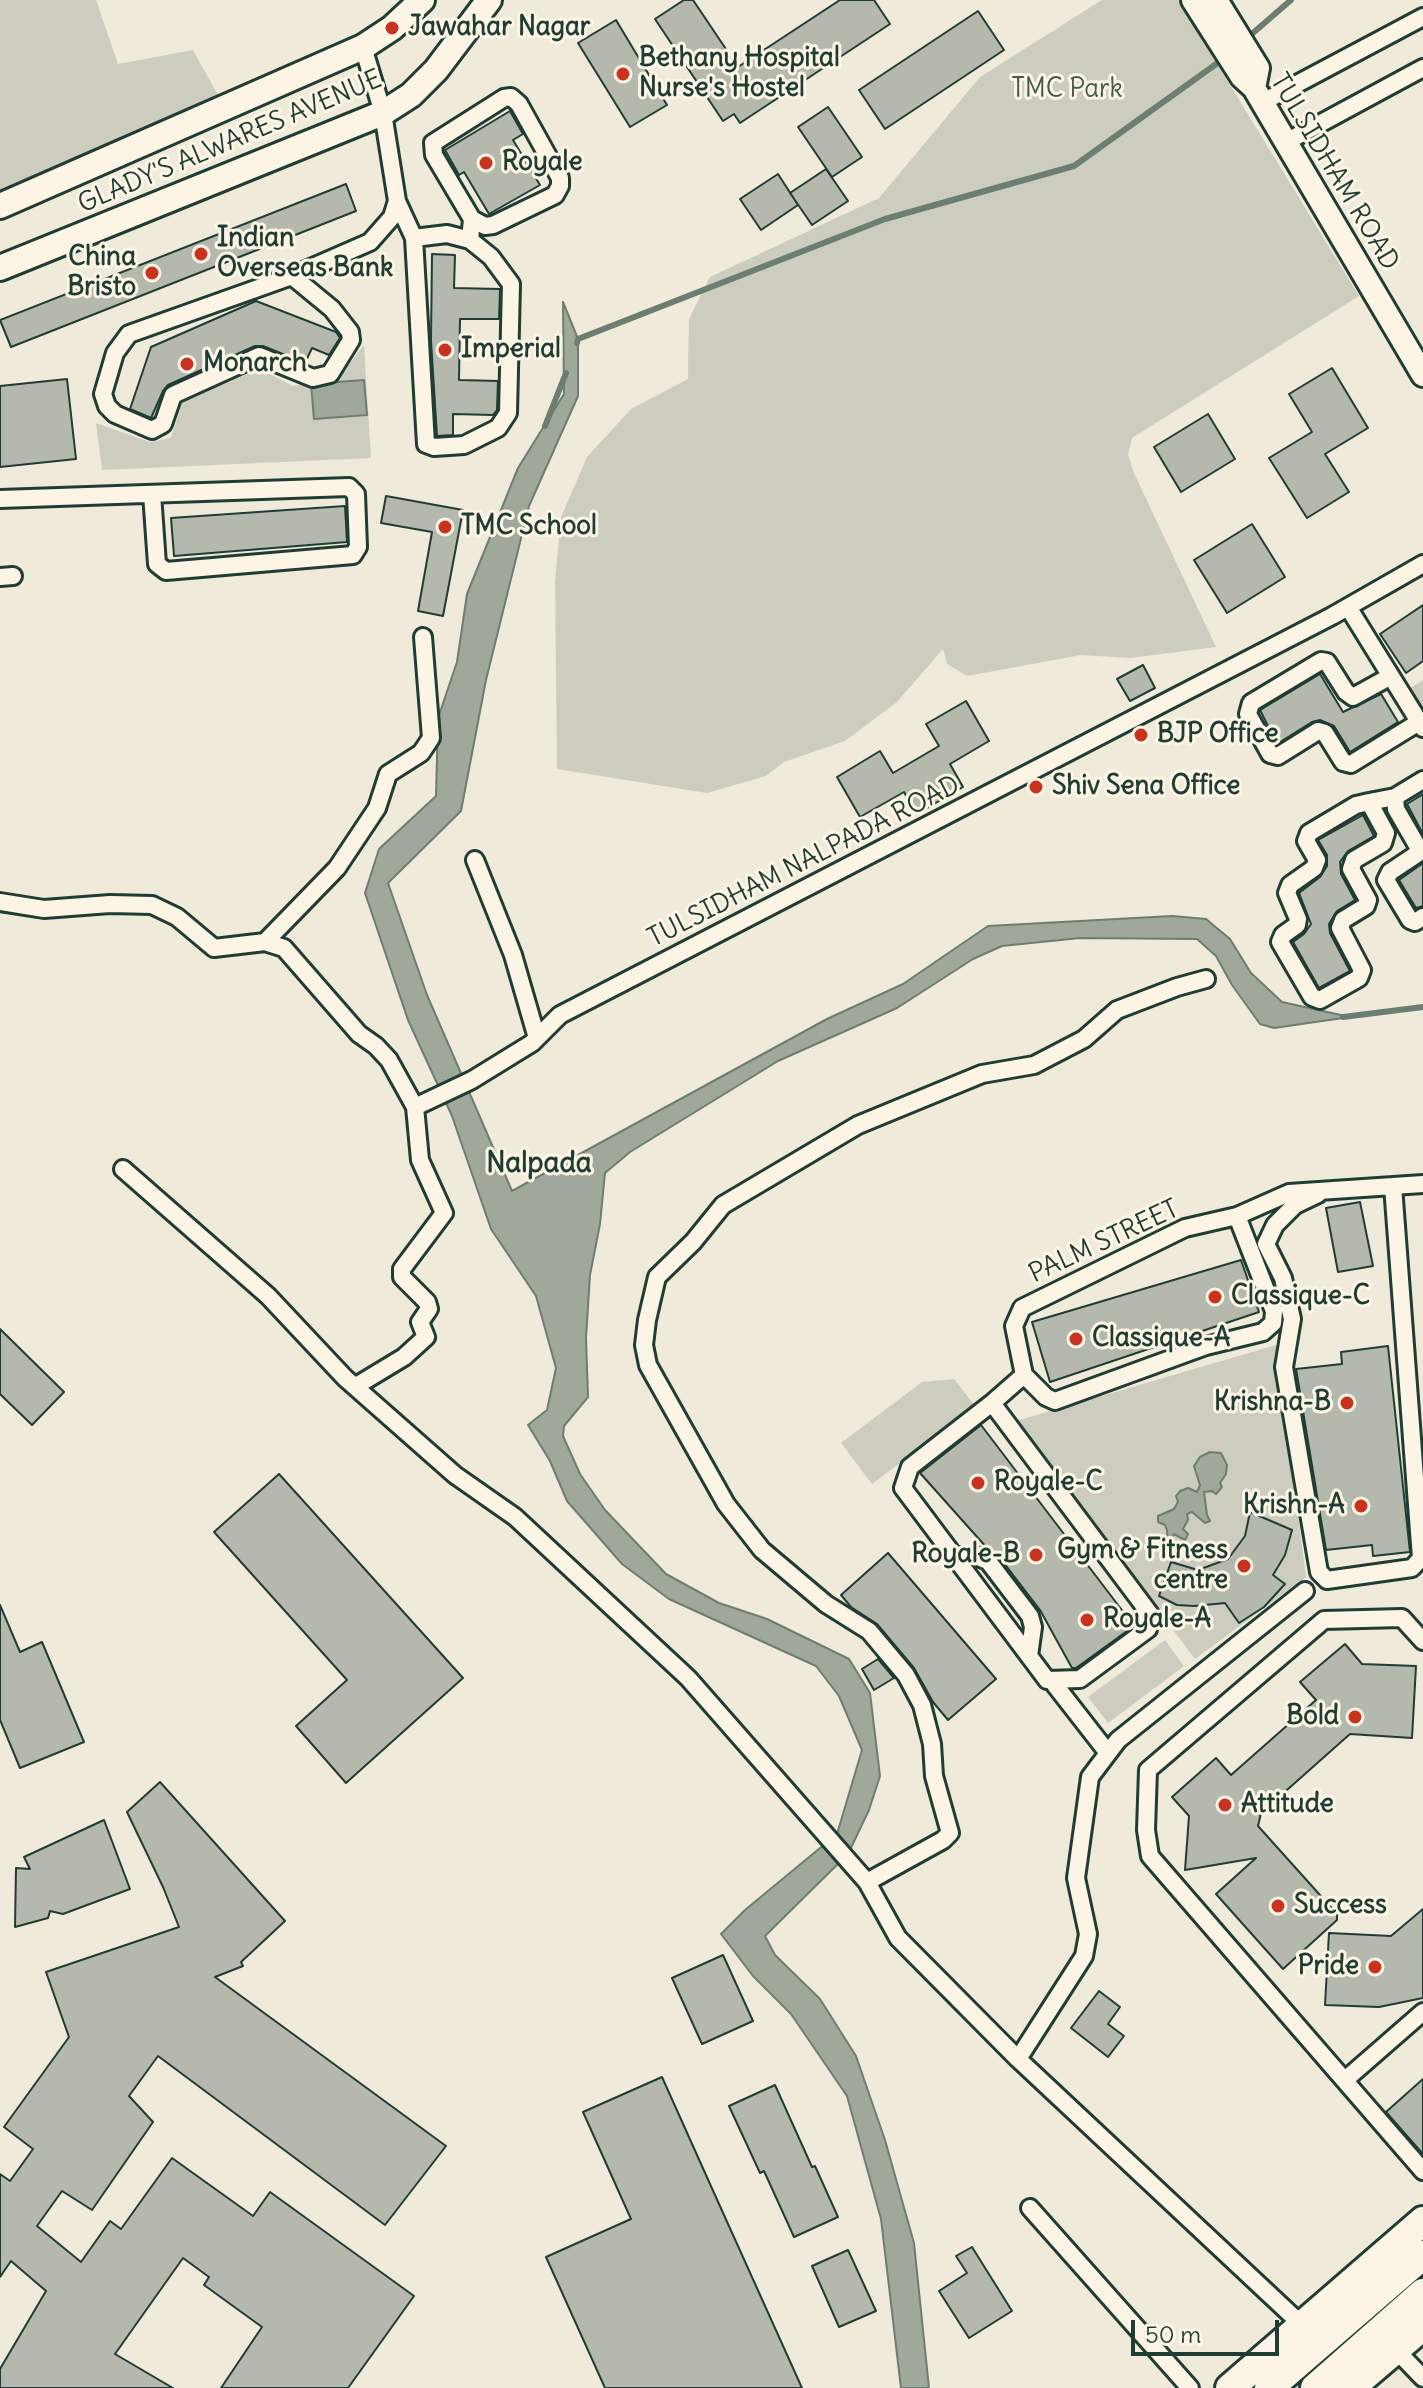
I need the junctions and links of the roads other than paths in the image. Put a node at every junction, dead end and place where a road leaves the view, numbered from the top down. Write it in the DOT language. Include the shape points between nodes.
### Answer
graph roads {
  1 [pos="422,0"];
  2 [pos="489,0"];
  3 [pos="1193,0"];
  4 [pos="1216,0"];
  5 [pos="1423,17"];
  6 [pos="363,47"];
  7 [pos="1234,47"];
  8 [pos="1423,68"];
  9 [pos="1258,95"];
  10 [pos="383,113"];
  11 [pos="1286,142"];
  12 [pos="397,201"];
  13 [pos="0,206"];
  14 [pos="472,219"];
  15 [pos="414,238"];
  16 [pos="470,240"];
  17 [pos="0,268"];
  18 [pos="292,276"];
  19 [pos="1423,375"];
  20 [pos="152,494"];
  21 [pos="0,499"];
  22 [pos="1423,564"];
  23 [pos="1348,607"];
  24 [pos="423,637"];
  25 [pos="1391,676"];
  26 [pos="1421,725"];
  27 [pos="1423,780"];
  28 [pos="1395,797"];
  29 [pos="1369,802"];
  30 [pos="475,860"];
  31 [pos="0,902"];
  32 [pos="1423,917"];
  33 [pos="265,942"];
  34 [pos="1206,979"];
  35 [pos="537,1038"];
  36 [pos="415,1107"];
  37 [pos="123,1169"];
  38 [pos="1423,1184"];
  39 [pos="1393,1186"];
  40 [pos="1331,1188"];
  41 [pos="1237,1216"];
  42 [pos="1024,1375"];
  43 [pos="356,1386"];
  44 [pos="992,1403"];
  45 [pos="954,1556"];
  46 [pos="1305,1591"];
  47 [pos="1423,1641"];
  48 [pos="1029,1656"];
  49 [pos="1051,1682"];
  50 [pos="1113,1746"];
  51 [pos="867,1882"];
  52 [pos="1423,2012"];
  53 [pos="1018,2059"];
  54 [pos="1345,2080"];
  55 [pos="1423,2171"];
  56 [pos="1030,2208"];
  57 [pos="1423,2221"];
  58 [pos="1423,2255"];
  59 [pos="1423,2293"];
  60 [pos="1302,2325"];
  61 [pos="1423,2326"];
  62 [pos="1395,2349"];
  63 [pos="1423,2378"];
  64 [pos="1190,2388"];
  65 [pos="1230,2388"];
  66 [pos="1269,2388"];
  67 [pos="1315,2388"];
  68 [pos="1350,2388"];
  1 -- 6 [label="main road, GLADY'S ALWARES AVENUE"];
  2 -- 10 [label="main road, GLADY'S ALWARES AVENUE" via="436,70"];
  3 -- 7 [label="street, TULSIDHAM ROAD"];
  4 -- 7 [label="street"];
  5 -- 9 [label="street"];
  6 -- 10 [label="street"];
  6 -- 13 [label="main road, GLADY'S ALWARES AVENUE"];
  7 -- 9 [label="street, TULSIDHAM ROAD" via="1242,77"];
  8 -- 11 [label="street"];
  9 -- 11 [label="street, TULSIDHAM ROAD"];
  10 -- 12 [label="street"];
  10 -- 17 [label="main road, GLADY'S ALWARES AVENUE"];
  11 -- 19 [label="street, TULSIDHAM ROAD"];
  12 -- 15 [label="street"];
  12 -- 18 [label="street" via="392,217 370,242"];
  14 -- 14 [label="street" via="434,155 433,143 511,97 560,186 555,195 493,225"];
  14 -- 16 [label="street"];
  15 -- 16 [label="street" via="447,234"];
  15 -- 16 [label="street" via="429,447 476,440 498,428 508,413 511,284"];
  18 -- 18 [label="street" via="332,309 350,332 351,340 330,374 313,378 259,356 173,395 163,424 152,430 107,406 103,394 115,353 129,334"];
  20 -- 20 [label="street" via="349,487 356,494 358,547 353,555 166,571 157,564"];
  20 -- 21 [label="street"];
  22 -- 23 [label="street, TULSIDHAM NALPADA ROAD"];
  23 -- 25 [label="street"];
  23 -- 35 [label="street, TULSIDHAM NALPADA ROAD" via="560,1015"];
  24 -- 33 [label="street" via="431,738 421,753 388,774 377,808 337,868"];
  25 -- 26 [label="street"];
  25 -- 26 [label="street" via="1353,697 1321,661 1251,703 1248,714 1270,754 1278,756 1318,731 1325,733 1343,762 1351,764"];
  27 -- 28 [label="street"];
  28 -- 29 [label="street"];
  28 -- 32 [label="street" via="1396,809 1418,847 1417,854 1386,880 1410,920"];
  29 -- 29 [label="street" via="1309,833 1306,841 1317,860 1287,893 1298,919 1280,942 1312,997 1320,1000 1359,978 1362,970 1340,928 1368,900 1351,869 1354,860 1383,843 1386,833"];
  30 -- 35 [label="street" via="513,955"];
  31 -- 33 [label="street" via="44,909 152,905 177,917 214,948"];
  33 -- 36 [label="street" via="284,948 359,1034 389,1060"];
  34 -- 51 [label="street" via="1117,1010 1084,1039 1034,1065 982,1074 858,1125 723,1205 657,1277 644,1345 648,1365 726,1504 762,1550 826,1604 869,1631 906,1675 922,1705 950,1833"];
  35 -- 36 [label="street, TULSIDHAM NALPADA ROAD" via="472,1080"];
  36 -- 43 [label="street" via="420,1160 444,1213 402,1269 402,1277 427,1302 429,1309 420,1322 426,1337"];
  37 -- 43 [label="street" via="268,1296"];
  38 -- 39 [label="street, PALM STREET"];
  39 -- 40 [label="street, PALM STREET"];
  39 -- 40 [label="street" via="1421,1558 1412,1568 1327,1580 1319,1572 1284,1367 1292,1319 1283,1278 1266,1244 1275,1225 1295,1205"];
  40 -- 41 [label="street, PALM STREET" via="1289,1193"];
  41 -- 42 [label="street, PALM STREET" via="1185,1228 1022,1308 1014,1326"];
  41 -- 42 [label="street" via="1274,1311 1273,1323 1263,1332 1206,1346 1055,1401"];
  42 -- 44 [label="street"];
  43 -- 51 [label="street" via="455,1475 515,1517 688,1678"];
  44 -- 45 [label="street" via="910,1467 903,1488"];
  44 -- 49 [label="street" via="1150,1614 1148,1629 1080,1679"];
  45 -- 48 [label="street"];
  45 -- 48 [label="street" via="988,1561 1030,1616"];
  46 -- 50 [label="street"];
  47 -- 54 [label="street" via="1402,1618 1324,1620 1148,1770 1150,1856"];
  48 -- 49 [label="street"];
  49 -- 50 [label="street"];
  50 -- 53 [label="street" via="1090,1777 1076,1878 1088,1934 1084,1956"];
  51 -- 53 [label="street" via="898,1938"];
  52 -- 54 [label="street"];
  53 -- 60 [label="street"];
  54 -- 55 [label="street"];
  56 -- 64 [label="street"];
  57 -- 60 [label="highway"];
  58 -- 66 [label="highway"];
  59 -- 67 [label="highway"];
  60 -- 65 [label="highway"];
  61 -- 62 [label="highway"];
  62 -- 63 [label="street"];
  62 -- 68 [label="highway"];
}
